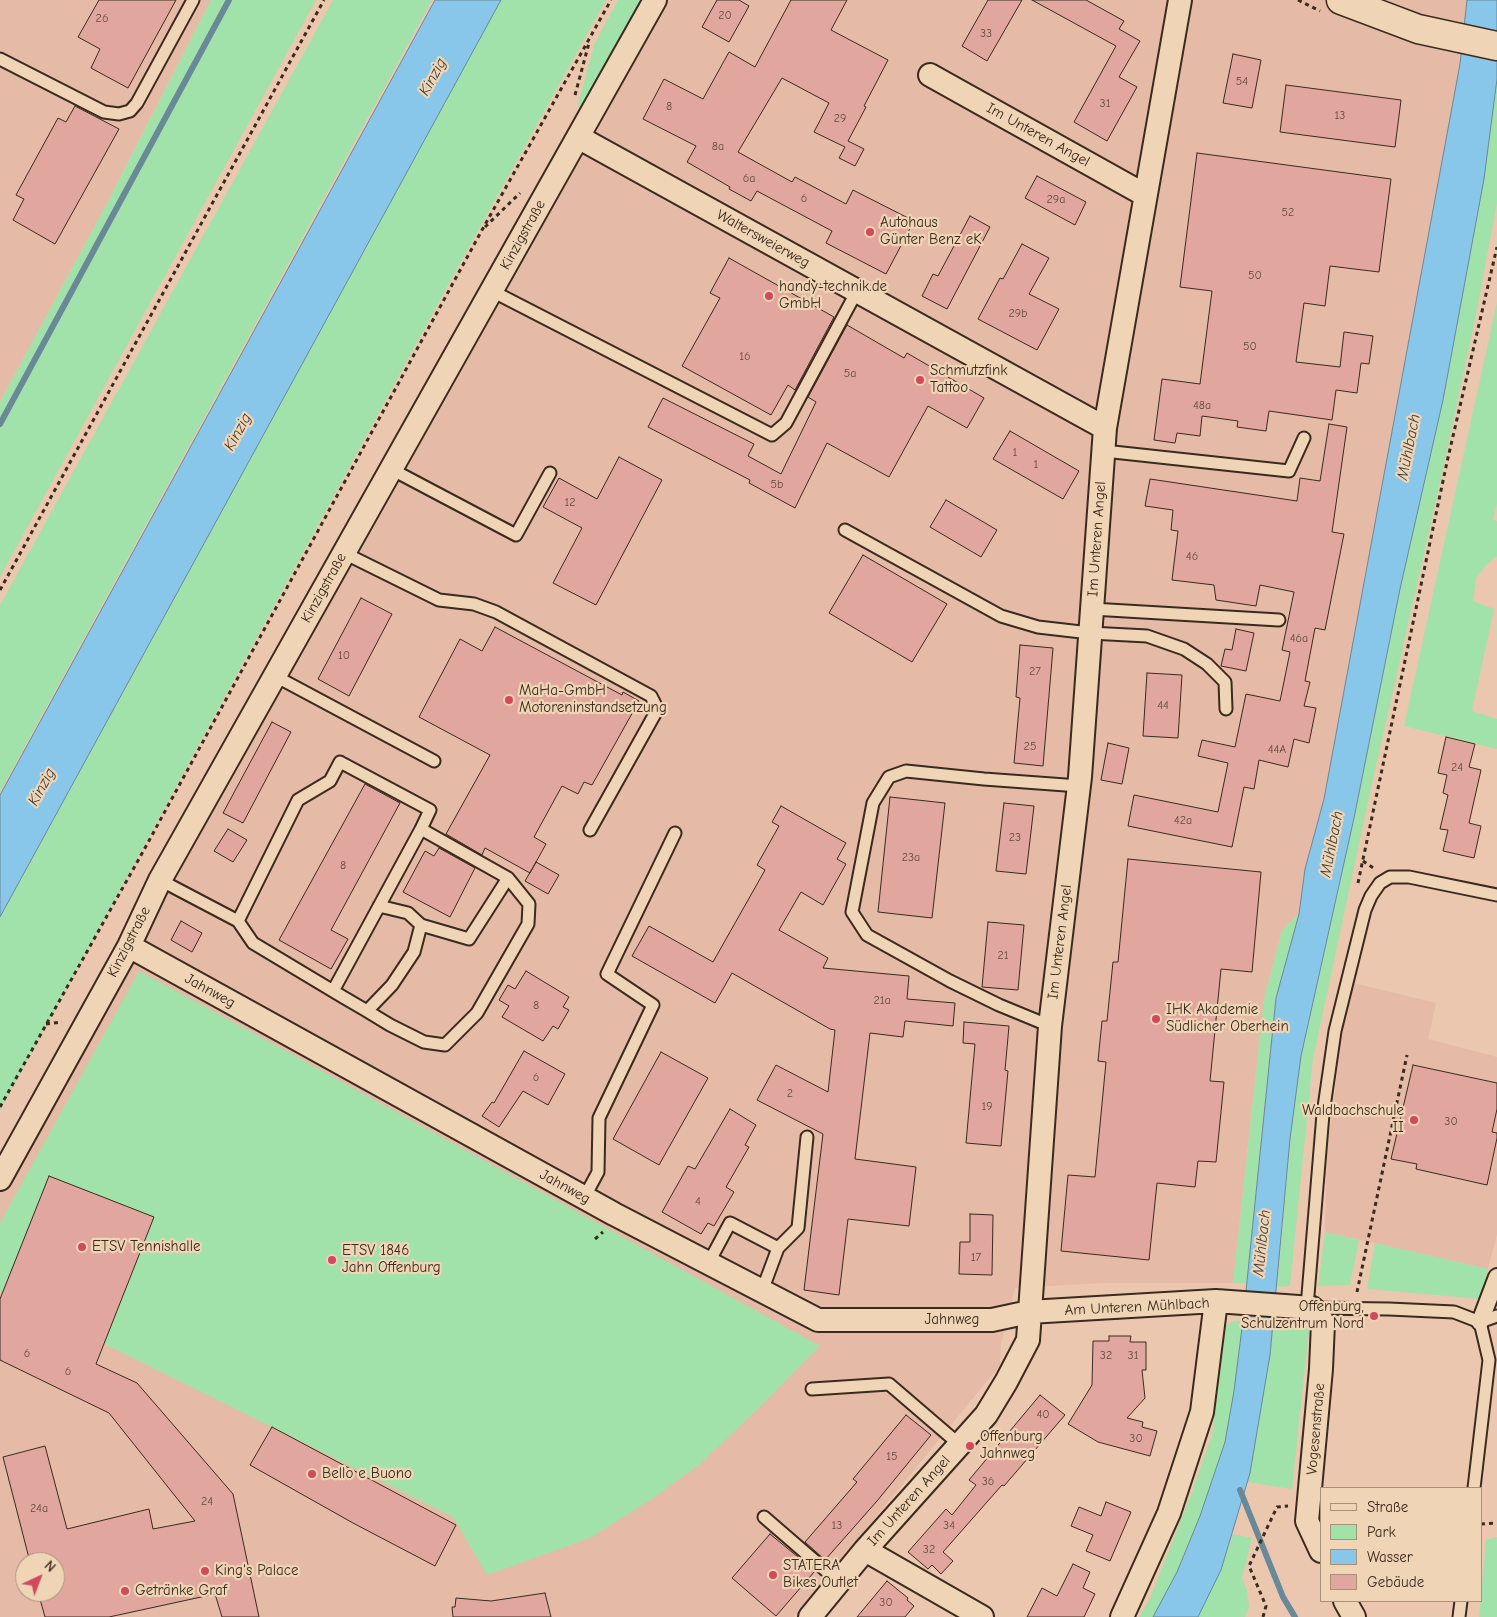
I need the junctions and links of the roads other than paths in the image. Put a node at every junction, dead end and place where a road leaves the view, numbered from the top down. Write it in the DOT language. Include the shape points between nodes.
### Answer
graph roads {
  1 [pos="193,0"];
  2 [pos="655,0"];
  3 [pos="1180,0"];
  4 [pos="1341,0"];
  5 [pos="1497,46"];
  6 [pos="0,59"];
  7 [pos="930,76"];
  8 [pos="578,137"];
  9 [pos="1145,195"];
  10 [pos="492,291"];
  11 [pos="857,291"];
  12 [pos="1105,428"];
  13 [pos="1304,438"];
  14 [pos="1104,451"];
  15 [pos="391,469"];
  16 [pos="550,473"];
  17 [pos="844,530"];
  18 [pos="344,552"];
  19 [pos="1092,609"];
  20 [pos="1278,620"];
  21 [pos="1090,633"];
  22 [pos="275,676"];
  23 [pos="1226,709"];
  24 [pos="434,761"];
  25 [pos="1079,786"];
  26 [pos="421,829"];
  27 [pos="590,830"];
  28 [pos="675,833"];
  29 [pos="508,878"];
  30 [pos="160,880"];
  31 [pos="1497,895"];
  32 [pos="379,906"];
  33 [pos="238,921"];
  34 [pos="420,925"];
  35 [pos="129,946"];
  36 [pos="333,991"];
  37 [pos="367,1011"];
  38 [pos="1050,1026"];
  39 [pos="807,1137"];
  40 [pos="0,1178"];
  41 [pos="584,1198"];
  42 [pos="778,1248"];
  43 [pos="708,1264"];
  44 [pos="1497,1276"];
  45 [pos="762,1291"];
  46 [pos="1225,1301"];
  47 [pos="1301,1307"];
  48 [pos="1029,1312"];
  49 [pos="1497,1316"];
  50 [pos="1480,1322"];
  51 [pos="812,1388"];
  52 [pos="960,1445"];
  53 [pos="1474,1487"];
  54 [pos="764,1517"];
  55 [pos="1320,1549"];
  56 [pos="865,1550"];
  57 [pos="838,1581"];
  58 [pos="1346,1602"];
  59 [pos="1461,1602"];
  60 [pos="810,1617"];
  61 [pos="982,1617"];
  62 [pos="1122,1617"];
  63 [pos="1354,1617"];
  64 [pos="1459,1617"];
  1 -- 6 [label="lane" via="137,104 130,111 119,114 104,112"];
  2 -- 8 [label="street, Kinzigstraße"];
  3 -- 9 [label="street, Im Unteren Angel"];
  4 -- 5 [label="main road" via="1418,29"];
  7 -- 9 [label="street, Im Unteren Angel"];
  8 -- 10 [label="street, Kinzigstraße"];
  8 -- 11 [label="street, Waltersweierweg"];
  9 -- 12 [label="street, Im Unteren Angel"];
  10 -- 11 [label="lane" via="772,435 786,423"];
  10 -- 15 [label="street, Kinzigstraße"];
  11 -- 12 [label="street, Waltersweierweg"];
  12 -- 14 [label="street, Im Unteren Angel"];
  13 -- 14 [label="lane" via="1289,471"];
  14 -- 19 [label="street, Im Unteren Angel"];
  15 -- 16 [label="lane" via="516,535"];
  15 -- 18 [label="street, Kinzigstraße"];
  17 -- 21 [label="lane" via="1001,616 1038,627"];
  18 -- 22 [label="street, Kinzigstraße"];
  18 -- 27 [label="lane" via="439,600 474,604 496,612 651,696 656,712"];
  19 -- 20 [label="lane"];
  19 -- 21 [label="street, Im Unteren Angel"];
  21 -- 23 [label="lane" via="1147,636 1184,648 1225,682"];
  21 -- 25 [label="street, Im Unteren Angel"];
  22 -- 24 [label="lane"];
  22 -- 30 [label="street, Kinzigstraße"];
  25 -- 38 [label="street, Im Unteren Angel"];
  25 -- 38 [label="lane" via="906,771 889,777 873,804 852,912 867,935 958,985"];
  26 -- 29 [label="lane"];
  26 -- 32 [label="lane"];
  26 -- 33 [label="lane" via="430,810 340,762 330,781 298,800"];
  28 -- 41 [label="lane" via="607,974 653,1005 599,1118 598,1172"];
  29 -- 34 [label="lane" via="469,939"];
  29 -- 37 [label="lane" via="529,904 528,924 476,1013 445,1046 424,1042"];
  30 -- 33 [label="lane"];
  30 -- 35 [label="street, Kinzigstraße"];
  31 -- 47 [label="lane" via="1409,877 1390,877 1380,883 1364,910 1334,1031"];
  32 -- 34 [label="lane" via="408,913"];
  32 -- 36 [label="lane"];
  33 -- 36 [label="lane" via="253,943"];
  34 -- 37 [label="lane" via="414,952 392,985"];
  35 -- 40 [label="street, Kinzigstraße"];
  35 -- 41 [label="street, Jahnweg"];
  36 -- 37 [label="lane"];
  38 -- 48 [label="street, Im Unteren Angel"];
  39 -- 42 [label="lane" via="798,1228"];
  41 -- 43 [label="street, Jahnweg"];
  42 -- 43 [label="lane" via="730,1223"];
  42 -- 45 [label="lane"];
  43 -- 45 [label="street, Jahnweg"];
  44 -- 50 [label="street"];
  45 -- 48 [label="street, Jahnweg" via="818,1320 992,1320"];
  46 -- 47 [label="street"];
  46 -- 48 [label="street, Am Unteren Mühlbach"];
  46 -- 62 [label="street, Am Unteren Mühlbach" via="1202,1412 1169,1513"];
  47 -- 50 [label="lane" via="1454,1312"];
  47 -- 55 [label="street, Vogesenstraße" via="1320,1315 1323,1323 1307,1521"];
  48 -- 52 [label="street, Im Unteren Angel" via="1028,1340 1011,1374 986,1415"];
  49 -- 50 [label="lane"];
  50 -- 53 [label="lane" via="1489,1360"];
  51 -- 52 [label="lane" via="889,1384"];
  52 -- 56 [label="street, Im Unteren Angel"];
  54 -- 57 [label="lane"];
  56 -- 57 [label="street, Im Unteren Angel"];
  56 -- 61 [label="street"];
  57 -- 60 [label="street, Im Unteren Angel"];
  58 -- 63 [label="street"];
  59 -- 64 [label="lane"];
}
